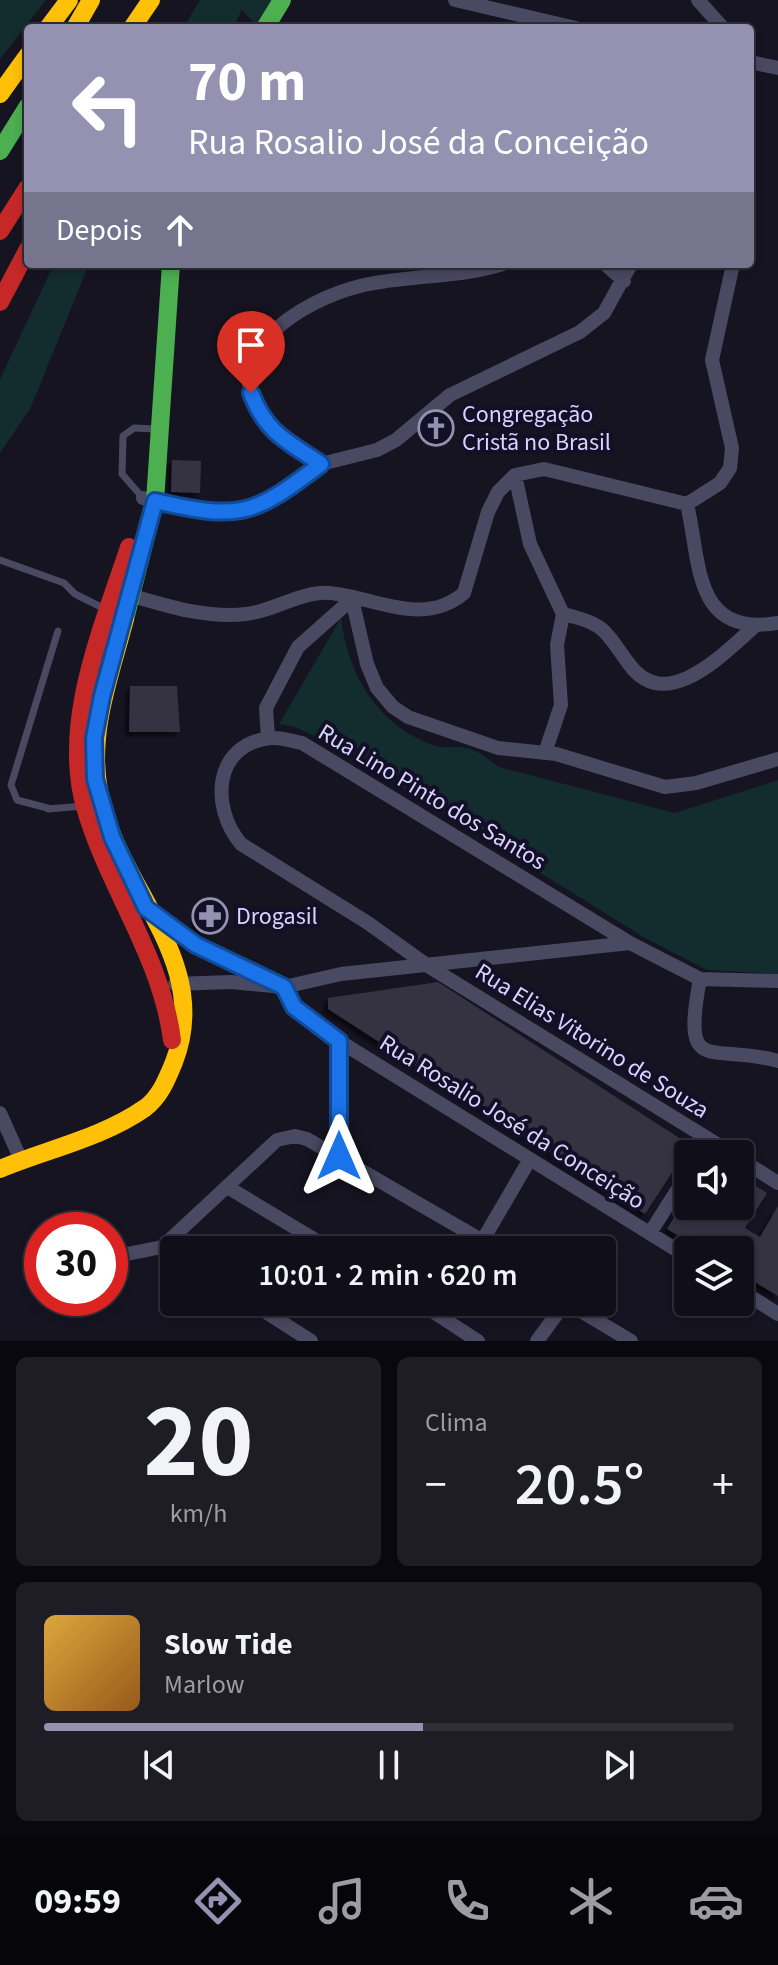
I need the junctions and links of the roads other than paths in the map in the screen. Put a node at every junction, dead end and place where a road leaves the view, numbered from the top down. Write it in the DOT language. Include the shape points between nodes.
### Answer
graph roads {
  1 [pos="69,0"];
  2 [pos="91,0"];
  3 [pos="151,0"];
  4 [pos="159,0"];
  5 [pos="282,0"];
  6 [pos="296,0"];
  7 [pos="455,0"];
  8 [pos="698,0"];
  9 [pos="51,24"];
  10 [pos="77,24"];
  11 [pos="135,24"];
  12 [pos="146,24"];
  13 [pos="267,24"];
  14 [pos="281,24"];
  15 [pos="559,24"];
  16 [pos="719,24"];
  17 [pos="778,52"];
  18 [pos="24,61"];
  19 [pos="772,67"];
  20 [pos="0,94"];
  21 [pos="24,112"];
  22 [pos="0,151"];
  23 [pos="24,193"];
  24 [pos="0,231"];
  25 [pos="24,257"];
  26 [pos="158,268"];
  27 [pos="171,268"];
  28 [pos="477,268"];
  29 [pos="609,268"];
  30 [pos="629,268"];
  31 [pos="732,268"];
  32 [pos="624,281"];
  33 [pos="0,302"];
  34 [pos="154,429"];
  35 [pos="321,464"];
  36 [pos="515,475"];
  37 [pos="149,499"];
  38 [pos="687,504"];
  39 [pos="0,560"];
  40 [pos="124,594"];
  41 [pos="352,599"];
  42 [pos="110,611"];
  43 [pos="563,614"];
  44 [pos="778,623"];
  45 [pos="754,627"];
  46 [pos="58,631"];
  47 [pos="268,738"];
  48 [pos="545,753"];
  49 [pos="778,759"];
  50 [pos="93,805"];
  51 [pos="146,908"];
  52 [pos="630,943"];
  53 [pos="196,945"];
  54 [pos="168,947"];
  55 [pos="147,955"];
  56 [pos="428,966"];
  57 [pos="700,979"];
  58 [pos="159,981"];
  59 [pos="778,981"];
  60 [pos="181,985"];
  61 [pos="284,987"];
  62 [pos="339,1041"];
  63 [pos="778,1061"];
  64 [pos="171,1068"];
  65 [pos="0,1113"];
  66 [pos="709,1139"];
  67 [pos="339,1156"];
  68 [pos="530,1159"];
  69 [pos="21,1160"];
  70 [pos="754,1168"];
  71 [pos="0,1169"];
  72 [pos="778,1183"];
  73 [pos="229,1188"];
  74 [pos="674,1195"];
  75 [pos="650,1233"];
  76 [pos="182,1236"];
  77 [pos="309,1236"];
  78 [pos="464,1236"];
  79 [pos="486,1236"];
  80 [pos="674,1248"];
  81 [pos="160,1251"];
  82 [pos="128,1254"];
  83 [pos="754,1299"];
  84 [pos="778,1314"];
  85 [pos="272,1316"];
  86 [pos="449,1316"];
  87 [pos="311,1341"];
  88 [pos="478,1341"];
  89 [pos="537,1341"];
  90 [pos="631,1341"];
  1 -- 9 [label="main road"];
  2 -- 10 [label="main road"];
  3 -- 11 [label="main road"];
  4 -- 12 [label="main road"];
  5 -- 13 [label="main road"];
  6 -- 14 [label="main road"];
  7 -- 15 [label="street"];
  8 -- 16 [label="street"];
  17 -- 19 [label="street"];
  18 -- 20 [label="main road"];
  21 -- 22 [label="main road"];
  23 -- 24 [label="main road"];
  25 -- 33 [label="main road"];
  26 -- 34 [label="main road"];
  27 -- 34 [label="main road"];
  28 -- 35 [label="street" via="360,286 320,301 272,332 255,352 248,371 260,416 273,433"];
  29 -- 32 [label="street"];
  30 -- 32 [label="street"];
  31 -- 38 [label="street" via="712,360 732,448 730,468 720,483"];
  32 -- 35 [label="street" via="604,313 580,332 450,395 377,450"];
  34 -- 37 [label="main road"];
  34 -- 37 [label="lane" via="134,428 123,436 120,467 127,483"];
  35 -- 37 [label="street" via="266,502 229,514"];
  36 -- 38 [label="street" via="544,469"];
  36 -- 41 [label="street" via="498,492 464,593 451,603 418,611"];
  36 -- 43 [label="street" via="530,544"];
  37 -- 40 [label="main road"];
  38 -- 45 [label="street" via="704,595 712,606"];
  39 -- 42 [label="lane" via="64,583"];
  40 -- 41 [label="street" via="213,614 247,614 328,593"];
  40 -- 42 [label="main road"];
  40 -- 50 [label="main road" via="94,738"];
  41 -- 47 [label="street" via="298,647 266,708"];
  41 -- 48 [label="street" via="367,664 393,707 498,748"];
  42 -- 50 [label="main road" via="79,733"];
  43 -- 45 [label="street" via="594,621 639,675 653,683 674,683 704,671"];
  43 -- 48 [label="street" via="557,645 561,705"];
  44 -- 45 [label="street"];
  46 -- 50 [label="lane" via="11,785 17,800 48,809"];
  47 -- 52 [label="street, Rua Lino Pinto dos Santos" via="302,743"];
  47 -- 56 [label="street" via="236,754 221,780 227,827 241,844"];
  48 -- 49 [label="street" via="665,787"];
  50 -- 51 [label="main road"];
  50 -- 55 [label="main road"];
  51 -- 53 [label="main road"];
  51 -- 54 [label="main road"];
  52 -- 56 [label="street"];
  52 -- 57 [label="street, Rua Lino Pinto dos Santos"];
  53 -- 54 [label="street"];
  53 -- 61 [label="street, Rua Rosalio José da Conceição"];
  54 -- 55 [label="street"];
  54 -- 60 [label="main road"];
  55 -- 58 [label="main road"];
  56 -- 61 [label="street" via="341,974"];
  56 -- 66 [label="street, Rua Elias Vitorino de Souza"];
  57 -- 59 [label="street"];
  57 -- 63 [label="street" via="691,1025 704,1049 715,1055"];
  58 -- 60 [label="street"];
  58 -- 64 [label="main road" via="169,1007"];
  60 -- 61 [label="street"];
  60 -- 64 [label="main road" via="185,1025"];
  61 -- 62 [label="street, Rua Rosalio José da Conceição" via="294,1007"];
  62 -- 67 [label="street"];
  62 -- 68 [label="street, Rua Rosalio José da Conceição"];
  64 -- 69 [label="main road" via="157,1097 127,1119"];
  65 -- 69 [label="street"];
  67 -- 73 [label="street" via="307,1139 285,1136"];
  67 -- 78 [label="street"];
  68 -- 75 [label="street, Rua Rosalio José da Conceição"];
  68 -- 79 [label="street"];
  69 -- 71 [label="main road"];
  70 -- 72 [label="street"];
  73 -- 76 [label="street"];
  73 -- 77 [label="street"];
  74 -- 75 [label="street"];
  75 -- 80 [label="street, Rua Rosalio José da Conceição"];
  81 -- 82 [label="street"];
  83 -- 84 [label="street"];
  85 -- 87 [label="street"];
  86 -- 88 [label="street"];
  89 -- 90 [label="street" via="566,1307 580,1309"];
}
